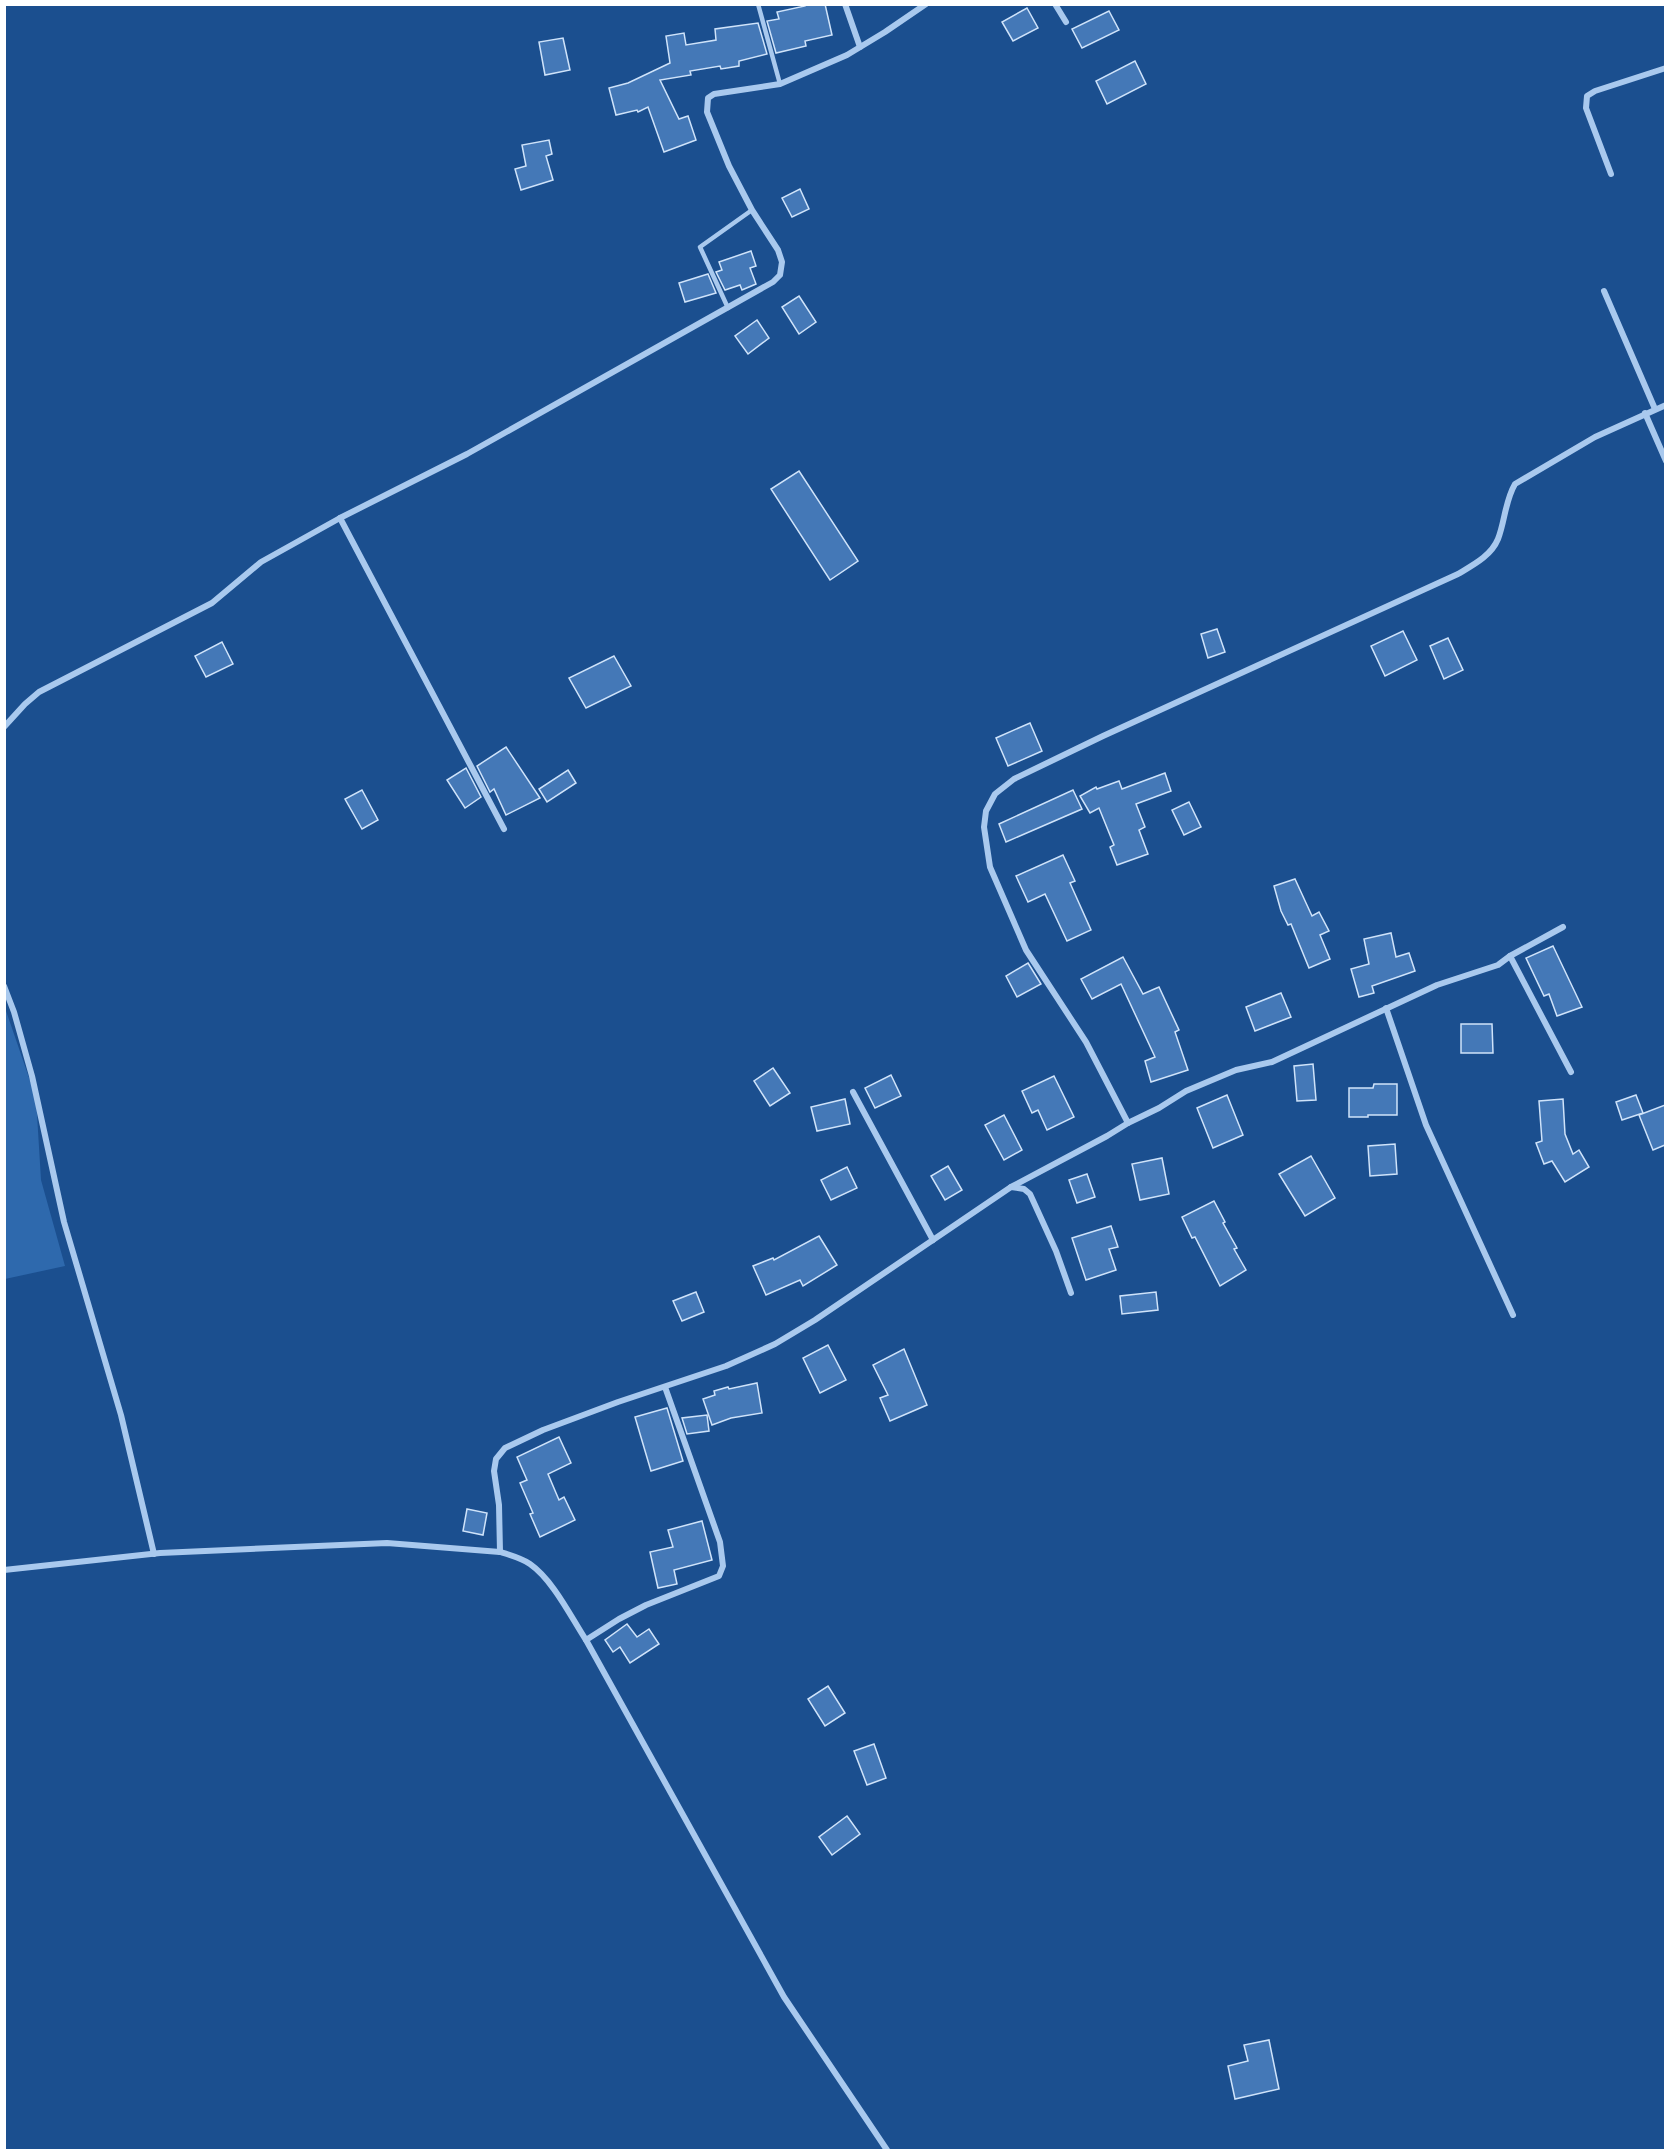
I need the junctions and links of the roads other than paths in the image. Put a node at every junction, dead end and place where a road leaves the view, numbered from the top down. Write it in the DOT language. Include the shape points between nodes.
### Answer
graph roads {
  1 [pos="758,4"];
  2 [pos="845,4"];
  3 [pos="926,4"];
  4 [pos="1055,4"];
  5 [pos="1066,22"];
  6 [pos="860,47"];
  7 [pos="1665,68"];
  8 [pos="780,84"];
  9 [pos="1611,174"];
  10 [pos="752,210"];
  11 [pos="1604,291"];
  12 [pos="728,308"];
  13 [pos="1665,405"];
  14 [pos="1655,409"];
  15 [pos="1645,413"];
  16 [pos="1665,461"];
  17 [pos="340,518"];
  18 [pos="4,727"];
  19 [pos="504,829"];
  20 [pos="1563,927"];
  21 [pos="1510,956"];
  22 [pos="4,986"];
  23 [pos="1386,1008"];
  24 [pos="1571,1072"];
  25 [pos="853,1092"];
  26 [pos="1128,1123"];
  27 [pos="1011,1187"];
  28 [pos="933,1240"];
  29 [pos="1071,1293"];
  30 [pos="1513,1315"];
  31 [pos="665,1387"];
  32 [pos="500,1552"];
  33 [pos="154,1554"];
  34 [pos="4,1570"];
  35 [pos="586,1640"];
  36 [pos="887,2151"];
  1 -- 8 [label="lane"];
  2 -- 6 [label="street"];
  3 -- 6 [label="street"];
  4 -- 5 [label="street"];
  6 -- 8 [label="street"];
  7 -- 9 [label="street" via="1587,96 1586,108"];
  8 -- 10 [label="street" via="708,98 707,111"];
  10 -- 12 [label="lane" via="700,247"];
  10 -- 12 [label="street" via="778,250 782,262 780,275"];
  11 -- 14 [label="street"];
  12 -- 17 [label="street" via="467,454"];
  13 -- 14 [label="street"];
  14 -- 15 [label="street"];
  15 -- 16 [label="street"];
  15 -- 26 [label="street" via="1515,484 1497,540 1477,563 1074,749 1014,779 995,794 986,811 984,827 990,867 1026,950 1086,1042"];
  17 -- 18 [label="street" via="261,562 212,603 39,692"];
  17 -- 19 [label="street"];
  20 -- 21 [label="street"];
  21 -- 23 [label="street"];
  21 -- 24 [label="street"];
  22 -- 33 [label="street" via="32,1076 64,1222 121,1415"];
  23 -- 26 [label="street" via="1272,1062 1236,1070 1186,1091"];
  23 -- 30 [label="street" via="1426,1125"];
  25 -- 28 [label="street"];
  26 -- 27 [label="street"];
  27 -- 28 [label="street"];
  27 -- 29 [label="street" via="1030,1194"];
  28 -- 31 [label="street" via="775,1344"];
  31 -- 32 [label="street" via="543,1430 505,1448 496,1459 494,1471"];
  31 -- 35 [label="street" via="720,1542 723,1566 719,1576 646,1605"];
  32 -- 33 [label="street" via="387,1543"];
  32 -- 35 [label="street" via="531,1565 558,1596"];
  33 -- 34 [label="street"];
  35 -- 36 [label="street" via="784,1997"];
}
